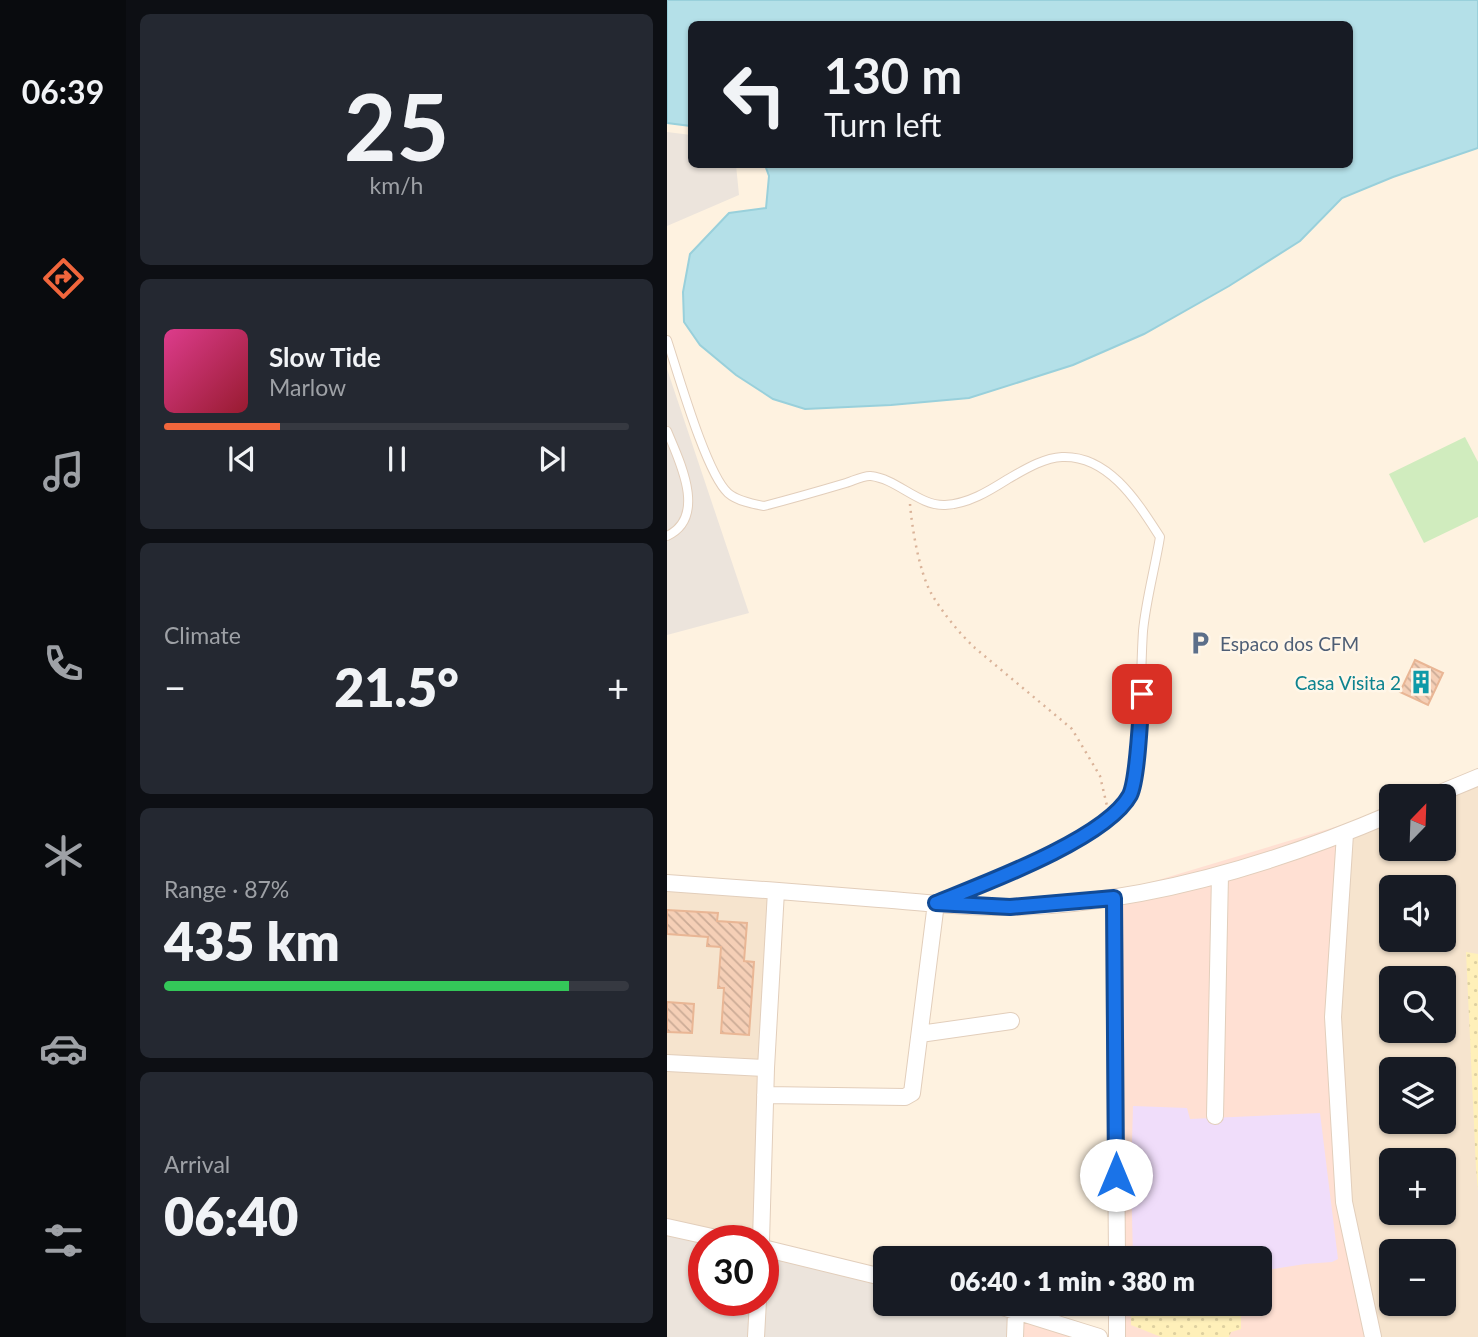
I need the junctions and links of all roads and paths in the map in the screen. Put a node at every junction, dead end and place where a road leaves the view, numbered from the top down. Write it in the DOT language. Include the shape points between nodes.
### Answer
graph roads {
  1 [pos="667,340"];
  2 [pos="667,431"];
  3 [pos="909,491"];
  4 [pos="667,536"];
  5 [pos="1478,777"];
  6 [pos="1456,786"];
  7 [pos="1109,819"];
  8 [pos="1379,819"];
  9 [pos="1345,834"];
  10 [pos="1220,875"];
  11 [pos="667,883"];
  12 [pos="776,891"];
  13 [pos="1114,898"];
  14 [pos="936,903"];
  15 [pos="1011,1021"];
  16 [pos="920,1034"];
  17 [pos="667,1063"];
  18 [pos="766,1068"];
  19 [pos="765,1095"];
  20 [pos="1215,1116"];
  21 [pos="761,1225"];
  22 [pos="667,1227"];
  23 [pos="688,1232"];
  24 [pos="1117,1246"];
  25 [pos="779,1252"];
  26 [pos="873,1275"];
  27 [pos="757,1316"];
  28 [pos="1016,1316"];
  29 [pos="1034,1316"];
  30 [pos="1117,1316"];
  31 [pos="756,1337"];
  32 [pos="1015,1337"];
  33 [pos="1099,1337"];
  34 [pos="1117,1337"];
  35 [pos="1373,1337"];
  1 -- 3 [label="lane" via="711,468 728,493 764,506 871,476"];
  2 -- 4 [label="lane" via="687,479 688,514"];
  3 -- 7 [label="path" via="910,519 931,593 975,648 1072,729 1100,776"];
  3 -- 7 [label="lane" via="943,506 981,495 1047,459 1079,459 1096,465 1131,493 1160,537 1143,629 1137,753 1130,794"];
  5 -- 6 [label="street"];
  7 -- 14 [label="lane" via="1029,864"];
  8 -- 9 [label="street"];
  9 -- 10 [label="street"];
  9 -- 35 [label="street" via="1334,1030 1344,1202"];
  10 -- 13 [label="street"];
  10 -- 20 [label="street"];
  11 -- 12 [label="street"];
  12 -- 14 [label="street"];
  12 -- 18 [label="street"];
  13 -- 14 [label="street" via="1010,907"];
  13 -- 24 [label="street"];
  14 -- 16 [label="street"];
  15 -- 16 [label="street"];
  16 -- 19 [label="street" via="914,1086 905,1097"];
  17 -- 18 [label="street"];
  18 -- 19 [label="street"];
  19 -- 21 [label="street"];
  22 -- 23 [label="street"];
  25 -- 26 [label="street"];
  27 -- 31 [label="street"];
  28 -- 32 [label="street"];
  29 -- 33 [label="street"];
  30 -- 34 [label="street"];
}
